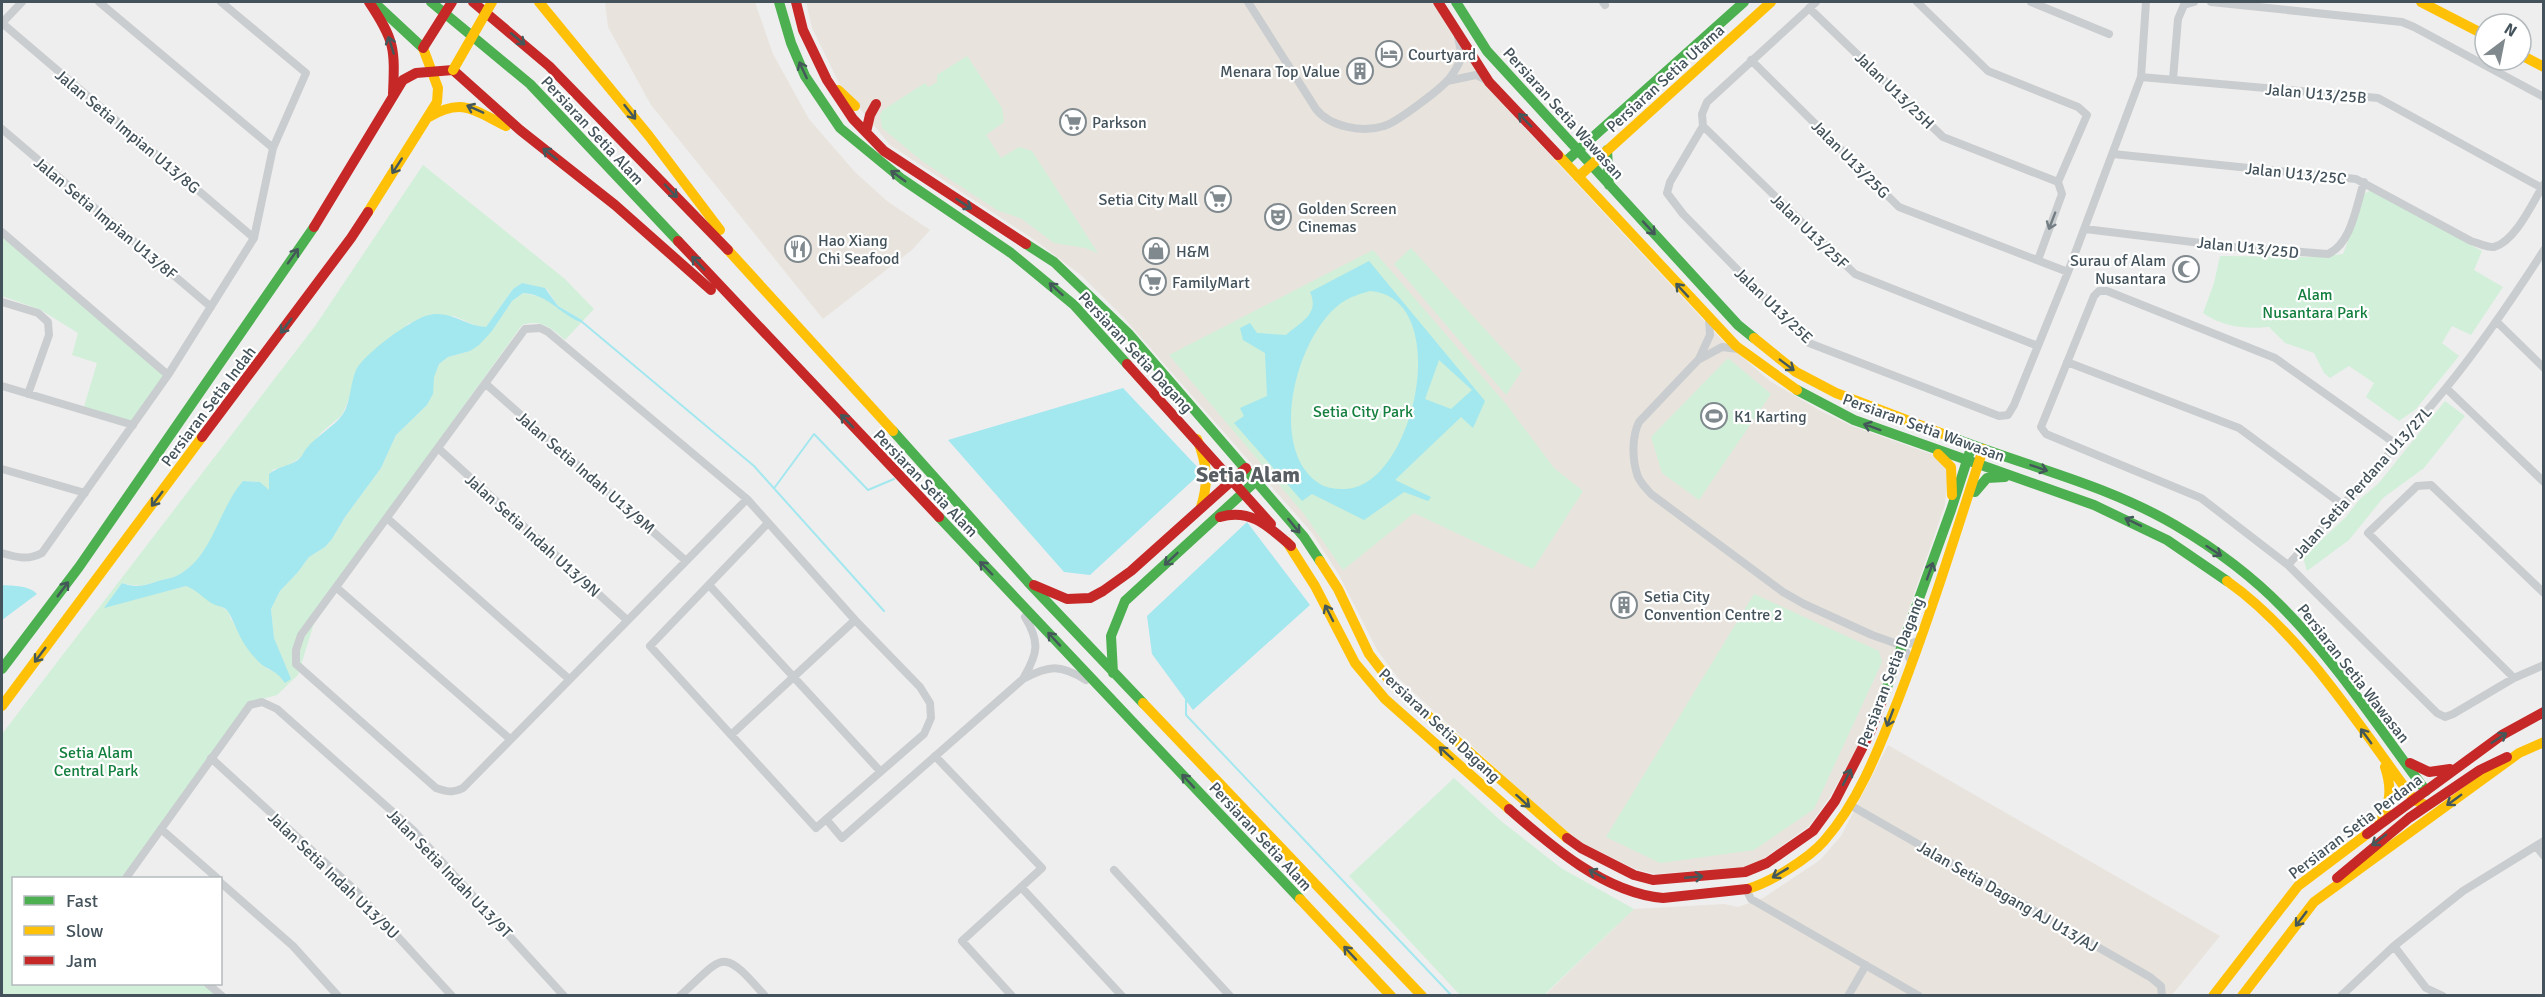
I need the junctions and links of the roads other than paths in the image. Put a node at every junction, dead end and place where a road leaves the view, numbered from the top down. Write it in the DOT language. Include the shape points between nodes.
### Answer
graph roads {
  1 [pos="22,2"];
  2 [pos="99,2"];
  3 [pos="221,2"];
  4 [pos="371,2"];
  5 [pos="431,2"];
  6 [pos="452,2"];
  7 [pos="473,2"];
  8 [pos="492,2"];
  9 [pos="539,2"];
  10 [pos="553,2"];
  11 [pos="779,2"];
  12 [pos="796,2"];
  13 [pos="1248,2"];
  14 [pos="1438,2"];
  15 [pos="1456,2"];
  16 [pos="1744,2"];
  17 [pos="1771,2"];
  18 [pos="1917,2"];
  19 [pos="2031,2"];
  20 [pos="2146,2"];
  21 [pos="2194,2"];
  22 [pos="2211,2"];
  23 [pos="2421,2"];
  24 [pos="1813,4"];
  25 [pos="2431,4"];
  26 [pos="2,23"];
  27 [pos="2473,28"];
  28 [pos="2109,34"];
  29 [pos="1457,35"];
  30 [pos="423,48"];
  31 [pos="1751,60"];
  32 [pos="453,70"];
  33 [pos="431,72"];
  34 [pos="2141,77"];
  35 [pos="2173,79"];
  36 [pos="827,80"];
  37 [pos="1447,81"];
  38 [pos="1489,82"];
  39 [pos="612,90"];
  40 [pos="393,94"];
  41 [pos="2544,97"];
  42 [pos="876,104"];
  43 [pos="855,106"];
  44 [pos="429,117"];
  45 [pos="1703,126"];
  46 [pos="2,129"];
  47 [pos="520,130"];
  48 [pos="866,132"];
  49 [pos="1561,133"];
  50 [pos="1591,138"];
  51 [pos="273,148"];
  52 [pos="1607,150"];
  53 [pos="1577,151"];
  54 [pos="2113,154"];
  55 [pos="1565,162"];
  56 [pos="1591,165"];
  57 [pos="1578,177"];
  58 [pos="2058,182"];
  59 [pos="2364,182"];
  60 [pos="1609,186"];
  61 [pos="2543,186"];
  62 [pos="2085,229"];
  63 [pos="2,232"];
  64 [pos="254,238"];
  65 [pos="2542,256"];
  66 [pos="2038,260"];
  67 [pos="750,272"];
  68 [pos="2068,272"];
  69 [pos="2,302"];
  70 [pos="211,306"];
  71 [pos="1709,319"];
  72 [pos="2497,322"];
  73 [pos="2038,346"];
  74 [pos="1742,350"];
  75 [pos="781,352"];
  76 [pos="1698,360"];
  77 [pos="2067,362"];
  78 [pos="2544,368"];
  79 [pos="168,375"];
  80 [pos="486,384"];
  81 [pos="2,386"];
  82 [pos="2446,388"];
  83 [pos="28,394"];
  84 [pos="133,425"];
  85 [pos="1197,439"];
  86 [pos="2396,444"];
  87 [pos="1972,445"];
  88 [pos="1927,447"];
  89 [pos="439,449"];
  90 [pos="1983,449"];
  91 [pos="1967,459"];
  92 [pos="1978,464"];
  93 [pos="1246,468"];
  94 [pos="2,469"];
  95 [pos="1233,480"];
  96 [pos="1257,480"];
  97 [pos="2544,482"];
  98 [pos="2034,484"];
  99 [pos="1244,492"];
  100 [pos="85,493"];
  101 [pos="747,499"];
  102 [pos="2343,505"];
  103 [pos="1200,510"];
  104 [pos="1951,510"];
  105 [pos="1963,515"];
  106 [pos="388,519"];
  107 [pos="1214,519"];
  108 [pos="768,523"];
  109 [pos="1291,546"];
  110 [pos="2,553"];
  111 [pos="686,561"];
  112 [pos="2288,565"];
  113 [pos="1028,582"];
  114 [pos="709,585"];
  115 [pos="338,588"];
  116 [pos="2544,593"];
  117 [pos="1013,595"];
  118 [pos="627,620"];
  119 [pos="855,620"];
  120 [pos="1921,640"];
  121 [pos="1903,646"];
  122 [pos="1912,663"];
  123 [pos="2544,665"];
  124 [pos="2,669"];
  125 [pos="1113,673"];
  126 [pos="793,677"];
  127 [pos="2514,678"];
  128 [pos="569,679"];
  129 [pos="1023,679"];
  130 [pos="1102,690"];
  131 [pos="2,706"];
  132 [pos="2544,712"];
  133 [pos="731,735"];
  134 [pos="510,739"];
  135 [pos="2544,742"];
  136 [pos="2394,748"];
  137 [pos="2519,753"];
  138 [pos="935,756"];
  139 [pos="212,758"];
  140 [pos="2382,758"];
  141 [pos="2457,767"];
  142 [pos="880,771"];
  143 [pos="2426,791"];
  144 [pos="2414,800"];
  145 [pos="1850,805"];
  146 [pos="2426,805"];
  147 [pos="826,819"];
  148 [pos="2376,828"];
  149 [pos="161,829"];
  150 [pos="2544,841"];
  151 [pos="2536,846"];
  152 [pos="2544,856"];
  153 [pos="1114,870"];
  154 [pos="127,877"];
  155 [pos="215,877"];
  156 [pos="222,884"];
  157 [pos="1021,887"];
  158 [pos="1746,889"];
  159 [pos="2314,902"];
  160 [pos="2394,946"];
  161 [pos="1866,965"];
  162 [pos="209,985"];
  163 [pos="2162,993"];
  164 [pos="222,996"];
  165 [pos="338,996"];
  166 [pos="452,996"];
  167 [pos="564,996"];
  168 [pos="680,996"];
  169 [pos="765,996"];
  170 [pos="1012,996"];
  171 [pos="1122,996"];
  172 [pos="1230,996"];
  173 [pos="1390,996"];
  174 [pos="1422,996"];
  175 [pos="1432,996"];
  176 [pos="1848,996"];
  177 [pos="1919,996"];
  178 [pos="2213,996"];
  179 [pos="2242,996"];
  180 [pos="2341,996"];
  181 [pos="2443,996"];
  1 -- 26 [label="street"];
  2 -- 51 [label="street"];
  3 -- 51 [label="street" via="306,73"];
  4 -- 30 [label="main road"];
  40 -- 4 [label="main road, one-way" via="395,53"];
  75 -- 5 [label="main road, Persiaran Setia Alam, one-way" via="530,84"];
  6 -- 30 [label="main road, bridge"];
  7 -- 67 [label="main road, Persiaran Setia Alam, one-way" via="549,66"];
  8 -- 32 [label="main road, bridge"];
  9 -- 39 [label="main road"];
  10 -- 39 [label="main road"];
  85 -- 11 [label="main road, Persiaran Setia Dagang, one-way" via="1050,283 902,179 840,128 805,76"];
  12 -- 36 [label="main road, Persiaran Setia Dagang" via="803,30"];
  13 -- 37 [label="street" via="1316,109 1332,122 1359,128 1384,127"];
  14 -- 29 [label="main road, Persiaran Setia Wawasan"];
  15 -- 49 [label="main road, Persiaran Setia Wawasan" via="1487,51"];
  16 -- 50 [label="main road, Persiaran Setia Utama"];
  17 -- 52 [label="main road, Persiaran Setia Utama"];
  18 -- 58 [label="street" via="1988,71 2078,107 2087,115"];
  19 -- 28 [label="street"];
  20 -- 34 [label="street"];
  21 -- 35 [label="street" via="2184,5 2178,19"];
  22 -- 41 [label="street" via="2402,22"];
  23 -- 25 [label="main road"];
  24 -- 31 [label="street"];
  24 -- 58 [label="street, Jalan U13/25H" via="1943,137"];
  25 -- 27 [label="main road"];
  26 -- 64 [label="street, Jalan Setia Impian U13/8G"];
  29 -- 37 [label="street" via="1462,57"];
  29 -- 38 [label="main road, Persiaran Setia Wawasan"];
  30 -- 33 [label="main road, Persiaran Setia Indah"];
  31 -- 45 [label="street" via="1707,102"];
  31 -- 66 [label="street, Jalan U13/25G" via="1899,207"];
  32 -- 33 [label="main road"];
  32 -- 47 [label="main road"];
  33 -- 40 [label="main road" via="408,75"];
  33 -- 44 [label="main road, Persiaran Setia Indah" via="439,95"];
  34 -- 35 [label="street, Jalan U13/25B"];
  34 -- 54 [label="street"];
  35 -- 61 [label="street, Jalan U13/25B" via="2379,98"];
  36 -- 43 [label="main road"];
  36 -- 48 [label="main road, Persiaran Setia Dagang"];
  37 -- 38 [label="street" via="1476,75"];
  55 -- 38 [label="main road, Persiaran Setia Wawasan, one-way"];
  39 -- 67 [label="main road, one-way"];
  124 -- 40 [label="main road, Persiaran Setia Indah, one-way" via="80,567 319,219"];
  42 -- 48 [label="main road"];
  47 -- 44 [label="main road, one-way" via="461,104"];
  44 -- 131 [label="main road, Persiaran Setia Indah, one-way" via="351,238"];
  45 -- 73 [label="street, Jalan U13/25F" via="1855,274"];
  45 -- 73 [label="street, Jalan U13/25E" via="1667,193 1809,342 1990,414 2008,416"];
  46 -- 70 [label="street, Jalan Setia Impian U13/8F"];
  75 -- 47 [label="main road, one-way" via="615,205"];
  48 -- 93 [label="main road, Persiaran Setia Dagang, one-way" via="884,150 1054,262 1128,333"];
  49 -- 50 [label="main road"];
  49 -- 53 [label="main road, Persiaran Setia Wawasan"];
  50 -- 53 [label="main road, Persiaran Setia Utama"];
  51 -- 64 [label="street"];
  52 -- 56 [label="main road, Persiaran Setia Utama"];
  52 -- 60 [label="main road"];
  53 -- 55 [label="main road, Persiaran Setia Utama"];
  53 -- 56 [label="main road, Persiaran Setia Wawasan"];
  54 -- 59 [label="street, Jalan U13/25C"];
  54 -- 62 [label="street"];
  55 -- 57 [label="main road, Persiaran Setia Wawasan"];
  56 -- 57 [label="main road, Persiaran Setia Utama"];
  56 -- 60 [label="main road, Persiaran Setia Wawasan"];
  71 -- 57 [label="main road, Persiaran Setia Wawasan, one-way"];
  58 -- 66 [label="street, one-way" via="2062,194"];
  59 -- 61 [label="street, Jalan U13/25C" via="2471,241 2491,248 2505,243 2516,230"];
  59 -- 62 [label="street, Jalan U13/25D" via="2346,237 2339,249 2328,254"];
  60 -- 87 [label="main road, Persiaran Setia Wawasan, one-way" via="1738,325 1796,372 1860,403"];
  62 -- 68 [label="street"];
  63 -- 79 [label="street"];
  64 -- 70 [label="street"];
  65 -- 72 [label="street, Jalan Setia Perdana U13/27L"];
  66 -- 68 [label="street, Jalan U13/25G"];
  67 -- 113 [label="main road, Persiaran Setia Alam"];
  68 -- 73 [label="street"];
  69 -- 83 [label="street" via="38,313 48,322 49,335"];
  70 -- 79 [label="street"];
  71 -- 74 [label="main road, Persiaran Setia Wawasan"];
  71 -- 76 [label="street" via="1710,335"];
  72 -- 78 [label="street"];
  72 -- 82 [label="street, Jalan Setia Perdana U13/27L"];
  74 -- 76 [label="street" via="1725,346"];
  88 -- 74 [label="main road, Persiaran Setia Wawasan, one-way" via="1854,420 1810,398"];
  117 -- 75 [label="main road, Persiaran Setia Alam, one-way"];
  76 -- 121 [label="street" via="1639,422 1633,434 1637,475 1642,484 1783,592 1850,626"];
  77 -- 86 [label="street, Jalan Setia Perdana U13/27L" via="2094,296 2107,291 2275,358"];
  77 -- 102 [label="street" via="2239,428"];
  77 -- 112 [label="street, Jalan Setia Perdana U13/27L" via="2041,423 2043,433 2201,498"];
  79 -- 84 [label="street"];
  80 -- 89 [label="street"];
  80 -- 101 [label="street" via="525,329 540,328"];
  80 -- 111 [label="street, Jalan Setia Indah U13/9M"];
  81 -- 83 [label="street"];
  82 -- 86 [label="street, Jalan Setia Perdana U13/27L"];
  82 -- 97 [label="street"];
  83 -- 84 [label="street"];
  84 -- 100 [label="street"];
  85 -- 95 [label="main road, Persiaran Setia Dagang"];
  85 -- 103 [label="main road" via="1209,476"];
  86 -- 102 [label="street, Jalan Setia Perdana U13/27L"];
  87 -- 90 [label="main road, Persiaran Setia Wawasan"];
  87 -- 91 [label="main road, Persiaran Setia Dagang"];
  88 -- 91 [label="main road, Persiaran Setia Wawasan"];
  88 -- 104 [label="main road" via="1953,468"];
  89 -- 106 [label="street"];
  89 -- 118 [label="street, Jalan Setia Indah U13/9N"];
  90 -- 92 [label="main road, Persiaran Setia Dagang"];
  90 -- 136 [label="main road, Persiaran Setia Wawasan, one-way" via="2126,501 2175,525 2229,561 2312,639"];
  91 -- 92 [label="main road, Persiaran Setia Wawasan"];
  91 -- 104 [label="main road, Persiaran Setia Dagang"];
  92 -- 98 [label="main road, Persiaran Setia Wawasan"];
  92 -- 105 [label="main road, Persiaran Setia Dagang"];
  93 -- 95 [label="main road"];
  93 -- 96 [label="main road, Persiaran Setia Dagang"];
  94 -- 100 [label="street"];
  95 -- 99 [label="main road, Persiaran Setia Dagang"];
  95 -- 103 [label="main road"];
  96 -- 99 [label="main road"];
  96 -- 121 [label="main road, Persiaran Setia Dagang, one-way" via="1304,537 1338,589 1370,654 1392,684 1557,831 1602,859 1653,880 1745,872 1767,863 1813,831 1835,801 1870,733"];
  98 -- 105 [label="main road" via="1987,477 1981,480"];
  140 -- 98 [label="main road, Persiaran Setia Wawasan, one-way" via="2325,679 2272,619 2240,590 2141,526"];
  99 -- 107 [label="main road"];
  99 -- 109 [label="main road, Persiaran Setia Dagang"];
  100 -- 110 [label="street" via="42,553 20,558"];
  101 -- 108 [label="street"];
  101 -- 111 [label="street"];
  102 -- 112 [label="street, Jalan Setia Perdana U13/27L"];
  103 -- 113 [label="main road" via="1131,571 1090,598 1067,599"];
  121 -- 104 [label="main road, Persiaran Setia Dagang, one-way"];
  105 -- 120 [label="main road, Persiaran Setia Dagang"];
  106 -- 115 [label="street"];
  106 -- 128 [label="street"];
  107 -- 109 [label="main road" via="1243,512"];
  107 -- 125 [label="main road, one-way" via="1125,601 1112,625"];
  108 -- 114 [label="street"];
  108 -- 119 [label="street"];
  158 -- 109 [label="main road, Persiaran Setia Dagang, one-way" via="1690,897 1651,897 1625,889 1550,845 1377,690 1354,663"];
  111 -- 118 [label="street"];
  112 -- 127 [label="street" via="2437,713 2445,717"];
  113 -- 125 [label="main road, Persiaran Setia Alam"];
  114 -- 126 [label="street"];
  114 -- 133 [label="street" via="650,646"];
  115 -- 134 [label="street"];
  115 -- 134 [label="street" via="301,635 296,664 436,788 455,792 463,788"];
  116 -- 127 [label="street" via="2436,489 2425,484 2417,486 2368,533"];
  117 -- 129 [label="street" via="1032,628 1036,644 1035,658"];
  130 -- 117 [label="main road, Persiaran Setia Alam, one-way"];
  118 -- 128 [label="street"];
  119 -- 126 [label="street"];
  119 -- 142 [label="street" via="920,687 930,703 931,718 924,734"];
  120 -- 121 [label="street"];
  120 -- 122 [label="main road, Persiaran Setia Dagang"];
  121 -- 122 [label="street"];
  122 -- 145 [label="main road, Persiaran Setia Dagang, one-way" via="1882,740"];
  123 -- 127 [label="street"];
  125 -- 174 [label="main road, Persiaran Setia Alam"];
  125 -- 175 [label="main road" via="1131,682"];
  126 -- 133 [label="street"];
  126 -- 142 [label="street"];
  128 -- 134 [label="street"];
  129 -- 130 [label="street" via="1057,667"];
  129 -- 138 [label="street"];
  173 -- 130 [label="main road, Persiaran Setia Alam, one-way"];
  141 -- 132 [label="main road, Persiaran Setia Perdana, one-way" via="2502,735"];
  133 -- 147 [label="street" via="816,828"];
  135 -- 137 [label="main road"];
  136 -- 141 [label="main road" via="2417,770 2439,773"];
  136 -- 143 [label="main road, Persiaran Setia Wawasan"];
  137 -- 146 [label="main road" via="2494,761"];
  137 -- 159 [label="main road, one-way"];
  138 -- 147 [label="street" via="842,838"];
  138 -- 157 [label="street" via="1042,868"];
  139 -- 149 [label="street"];
  139 -- 166 [label="street, Jalan Setia Indah U13/9U" via="355,890"];
  139 -- 167 [label="street, Jalan Setia Indah U13/9T" via="250,705 262,702 277,709 413,830"];
  140 -- 144 [label="main road, Persiaran Setia Wawasan"];
  140 -- 148 [label="main road" via="2391,795"];
  141 -- 143 [label="main road, Persiaran Setia Perdana"];
  142 -- 147 [label="street"];
  143 -- 144 [label="main road, Persiaran Setia Perdana"];
  143 -- 146 [label="main road"];
  144 -- 146 [label="main road"];
  144 -- 148 [label="main road, Persiaran Setia Perdana"];
  145 -- 158 [label="main road, Persiaran Setia Dagang, one-way" via="1823,842 1794,865"];
  145 -- 163 [label="street, Jalan Setia Dagang AJ U13/AJ" via="2150,977"];
  146 -- 159 [label="main road, one-way" via="2362,854"];
  148 -- 178 [label="main road, Persiaran Setia Perdana" via="2298,886"];
  149 -- 154 [label="street"];
  149 -- 155 [label="street"];
  150 -- 151 [label="street"];
  151 -- 152 [label="street"];
  151 -- 160 [label="street" via="2463,891"];
  153 -- 172 [label="street"];
  156 -- 165 [label="street" via="293,946"];
  157 -- 170 [label="street" via="962,941"];
  157 -- 171 [label="street"];
  158 -- 161 [label="street" via="1751,899"];
  159 -- 179 [label="main road, one-way"];
  160 -- 180 [label="street"];
  160 -- 181 [label="street" via="2427,988"];
  161 -- 176 [label="street"];
  161 -- 177 [label="street"];
  162 -- 164 [label="street"];
  168 -- 169 [label="street" via="713,965 729,961"];
}
